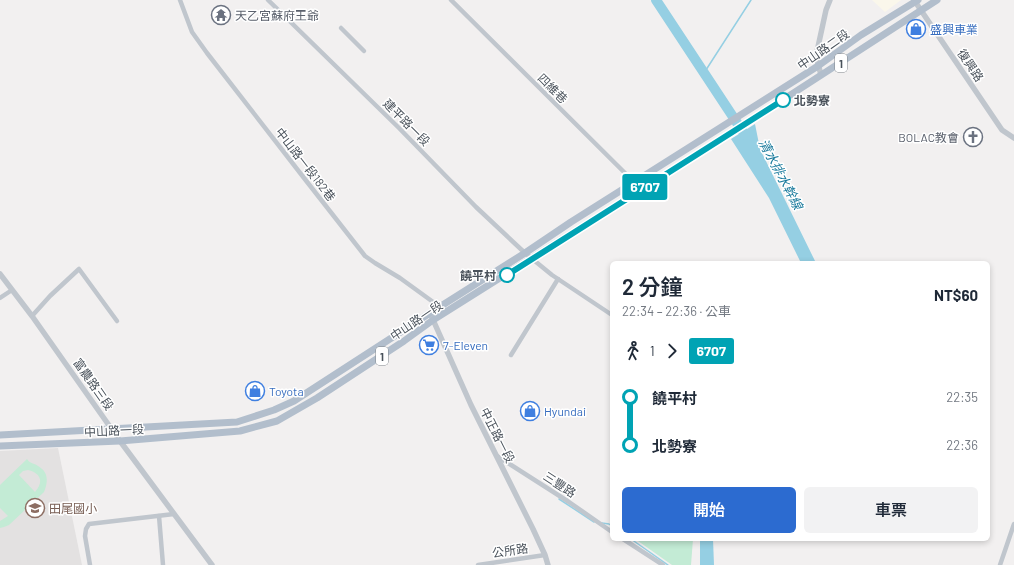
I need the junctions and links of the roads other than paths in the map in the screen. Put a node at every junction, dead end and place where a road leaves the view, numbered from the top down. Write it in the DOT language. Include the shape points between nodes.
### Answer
graph roads {
  1 [pos="180,0"];
  2 [pos="268,0"];
  3 [pos="451,0"];
  4 [pos="830,0"];
  5 [pos="937,0"];
  6 [pos="916,1"];
  7 [pos="921,10"];
  8 [pos="341,28"];
  9 [pos="364,51"];
  10 [pos="818,66"];
  11 [pos="821,75"];
  12 [pos="715,132"];
  13 [pos="1014,138"];
  14 [pos="721,139"];
  15 [pos="634,182"];
  16 [pos="641,190"];
  17 [pos="525,253"];
  18 [pos="532,259"];
  19 [pos="0,274"];
  20 [pos="558,279"];
  21 [pos="12,290"];
  22 [pos="0,298"];
  23 [pos="440,307"];
  24 [pos="430,313"];
  25 [pos="445,314"];
  26 [pos="610,314"];
  27 [pos="32,316"];
  28 [pos="433,320"];
  29 [pos="117,321"];
  30 [pos="511,355"];
  31 [pos="112,429"];
  32 [pos="0,435"];
  33 [pos="120,441"];
  34 [pos="0,446"];
  35 [pos="495,455"];
  36 [pos="174,514"];
  37 [pos="159,516"];
  38 [pos="1014,524"];
  39 [pos="610,531"];
  40 [pos="626,541"];
  41 [pos="545,555"];
  42 [pos="90,565"];
  43 [pos="163,565"];
  44 [pos="212,565"];
  45 [pos="478,565"];
  46 [pos="548,565"];
  47 [pos="662,565"];
  48 [pos="1000,565"];
  1 -- 23 [label="street, 中山路一段182巷" via="192,32 207,53 365,256"];
  2 -- 17 [label="street, 建平路一段"];
  3 -- 15 [label="street, 四維巷"];
  4 -- 10 [label="street" via="816,56"];
  5 -- 7 [label="main road, 中山路二段 / 1"];
  6 -- 7 [label="street, 復興路"];
  6 -- 10 [label="main road, 中山路二段 / 1" via="861,35"];
  7 -- 11 [label="main road, 中山路二段 / 1"];
  7 -- 13 [label="street, 復興路" via="1002,130"];
  8 -- 9 [label="street"];
  10 -- 11 [label="street"];
  10 -- 12 [label="main road, 中山路二段 / 1"];
  11 -- 14 [label="main road, 中山路二段 / 1"];
  12 -- 15 [label="main road, 中山路一段 / 1"];
  14 -- 16 [label="main road, 中山路一段 / 1"];
  15 -- 16 [label="street, 四維巷"];
  15 -- 17 [label="main road, 中山路一段 / 1"];
  16 -- 18 [label="main road, 中山路一段 / 1"];
  17 -- 18 [label="street, 建平路一段"];
  17 -- 23 [label="main road, 中山路一段 / 1"];
  18 -- 20 [label="street, 建平路一段"];
  18 -- 25 [label="main road, 中山路一段 / 1"];
  19 -- 21 [label="street, 富農路三段"];
  20 -- 26 [label="street, 建平路一段"];
  20 -- 30 [label="street"];
  21 -- 22 [label="street"];
  21 -- 27 [label="street, 富農路三段"];
  23 -- 24 [label="main road, 中山路一段 / 1"];
  23 -- 25 [label="street, 中山路一段182巷"];
  24 -- 28 [label="street, 中正路一段"];
  24 -- 31 [label="main road, 中山路一段 / 1" via="294,401 274,410 237,422"];
  25 -- 28 [label="main road, 中山路一段 / 1"];
  27 -- 29 [label="street" via="79,269"];
  27 -- 31 [label="street, 富農路三段"];
  28 -- 33 [label="main road, 中山路一段 / 1" via="317,398 277,421 240,431"];
  28 -- 35 [label="street, 中正路一段"];
  31 -- 32 [label="main road, 中山路一段 / 1"];
  31 -- 33 [label="street, 富農路三段"];
  33 -- 34 [label="main road, 中山路一段 / 1"];
  33 -- 36 [label="street, 富農路三段"];
  35 -- 39 [label="street, 三豐路"];
  35 -- 41 [label="street, 中正路一段"];
  36 -- 37 [label="street"];
  36 -- 44 [label="street, 富農路三段"];
  37 -- 42 [label="street" via="89,524 85,536"];
  37 -- 43 [label="street"];
  38 -- 48 [label="street"];
  40 -- 47 [label="street"];
  41 -- 45 [label="street, 公所路"];
  41 -- 46 [label="street, 中正路一段"];
}
